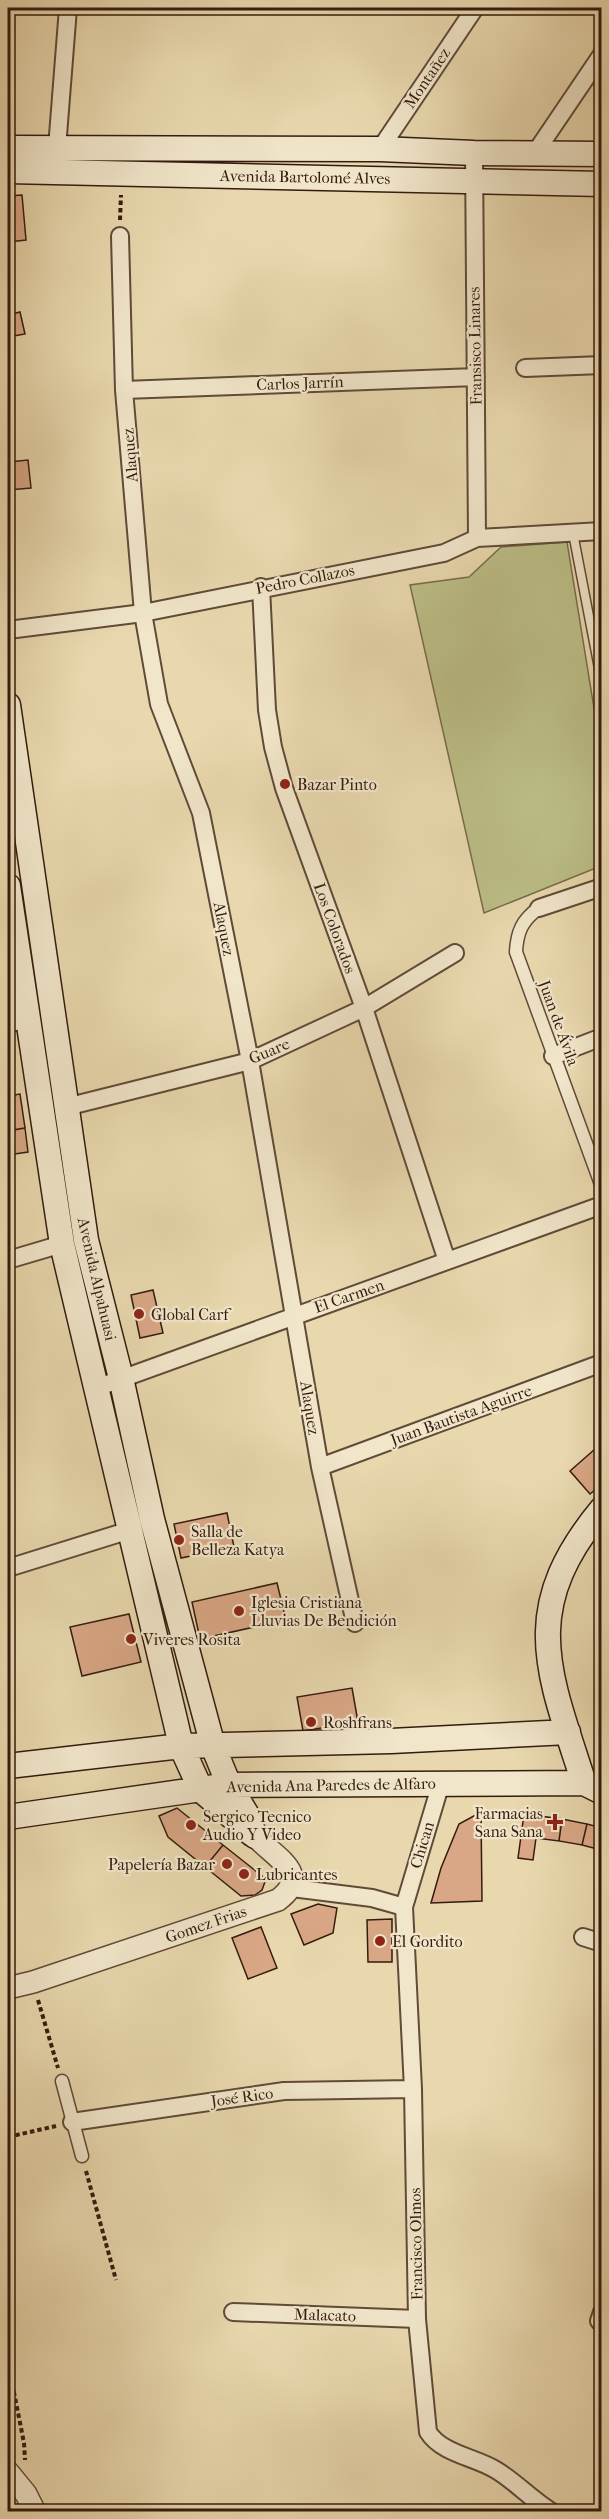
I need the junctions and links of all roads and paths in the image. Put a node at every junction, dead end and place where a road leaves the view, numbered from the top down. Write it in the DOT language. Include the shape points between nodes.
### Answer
graph roads {
  1 [pos="68,8"];
  2 [pos="475,8"];
  3 [pos="602,54"];
  4 [pos="8,148"];
  5 [pos="57,148"];
  6 [pos="380,149"];
  7 [pos="474,153"];
  8 [pos="535,153"];
  9 [pos="602,154"];
  10 [pos="8,171"];
  11 [pos="121,173"];
  12 [pos="474,181"];
  13 [pos="602,184"];
  14 [pos="120,236"];
  15 [pos="602,365"];
  16 [pos="525,368"];
  17 [pos="476,377"];
  18 [pos="124,390"];
  19 [pos="602,531"];
  20 [pos="573,533"];
  21 [pos="477,538"];
  22 [pos="261,588"];
  23 [pos="143,613"];
  24 [pos="8,630"];
  25 [pos="602,684"];
  26 [pos="8,705"];
  27 [pos="14,804"];
  28 [pos="8,886"];
  29 [pos="602,887"];
  30 [pos="539,909"];
  31 [pos="455,953"];
  32 [pos="364,1008"];
  33 [pos="18,1021"];
  34 [pos="602,1038"];
  35 [pos="553,1056"];
  36 [pos="250,1061"];
  37 [pos="66,1107"];
  38 [pos="602,1188"];
  39 [pos="602,1205"];
  40 [pos="62,1244"];
  41 [pos="8,1260"];
  42 [pos="447,1261"];
  43 [pos="294,1315"];
  44 [pos="602,1363"];
  45 [pos="121,1378"];
  46 [pos="96,1388"];
  47 [pos="320,1467"];
  48 [pos="602,1509"];
  49 [pos="130,1530"];
  50 [pos="8,1568"];
  51 [pos="355,1623"];
  52 [pos="568,1732"];
  53 [pos="181,1746"];
  54 [pos="213,1746"];
  55 [pos="8,1766"];
  56 [pos="441,1783"];
  57 [pos="229,1785"];
  58 [pos="593,1787"];
  59 [pos="201,1790"];
  60 [pos="8,1817"];
  61 [pos="255,1836"];
  62 [pos="292,1888"];
  63 [pos="404,1907"];
  64 [pos="583,1937"];
  65 [pos="602,1943"];
  66 [pos="33,1983"];
  67 [pos="8,1988"];
  68 [pos="62,2081"];
  69 [pos="413,2089"];
  70 [pos="72,2122"];
  71 [pos="8,2138"];
  72 [pos="82,2156"];
  73 [pos="116,2280"];
  74 [pos="233,2312"];
  75 [pos="417,2319"];
  76 [pos="8,2362"];
  77 [pos="8,2472"];
  78 [pos="31,2503"];
  79 [pos="552,2511"];
  1 -- 5 [label="street"];
  2 -- 6 [label="street, Montañez"];
  3 -- 8 [label="street"];
  4 -- 5 [label="main road, Avenida Bartolomé Alves"];
  5 -- 6 [label="main road, Avenida Bartolomé Alves"];
  6 -- 7 [label="main road, Avenida Bartolomé Alves"];
  7 -- 8 [label="main road, Avenida Bartolomé Alves"];
  7 -- 12 [label="street, Fransisco Linares"];
  8 -- 9 [label="main road, Avenida Bartolomé Alves"];
  10 -- 11 [label="main road, Avenida Bartolomé Alves"];
  11 -- 12 [label="main road, Avenida Bartolomé Alves"];
  11 -- 14 [label="path"];
  12 -- 13 [label="main road, Avenida Bartolomé Alves"];
  12 -- 17 [label="street, Fransisco Linares"];
  14 -- 18 [label="street, Alaquez"];
  15 -- 16 [label="street"];
  17 -- 18 [label="street, Carlos Jarrín"];
  17 -- 21 [label="street, Fransisco Linares"];
  18 -- 23 [label="street, Alaquez"];
  19 -- 20 [label="street, Pedro Collazos"];
  20 -- 21 [label="street, Pedro Collazos"];
  20 -- 25 [label="lane"];
  21 -- 22 [label="street, Pedro Collazos" via="444,553"];
  22 -- 23 [label="street, Pedro Collazos"];
  22 -- 32 [label="street, Los Colorados" via="267,710 273,747 284,788"];
  23 -- 24 [label="street, Pedro Collazos"];
  23 -- 36 [label="street, Alaquez" via="159,704 201,813"];
  26 -- 27 [label="main road, Avenida Alpahuasi"];
  27 -- 37 [label="main road, Avenida Alpahuasi"];
  28 -- 33 [label="main road, Avenida Alpahuasi"];
  29 -- 30 [label="street"];
  30 -- 35 [label="street, Juan de Ávila" via="520,926 516,952"];
  31 -- 32 [label="street, Guare"];
  32 -- 36 [label="street, Guare"];
  32 -- 42 [label="street, Los Colorados"];
  33 -- 40 [label="main road, Avenida Alpahuasi"];
  34 -- 35 [label="street"];
  35 -- 38 [label="street, Juan de Ávila"];
  36 -- 37 [label="street, Guare"];
  36 -- 43 [label="street, Alaquez"];
  37 -- 45 [label="main road, Avenida Alpahuasi" via="86,1240"];
  39 -- 42 [label="street, El Carmen"];
  40 -- 41 [label="street"];
  40 -- 46 [label="main road, Avenida Alpahuasi"];
  42 -- 43 [label="street, El Carmen"];
  43 -- 45 [label="street, El Carmen"];
  43 -- 47 [label="street, Alaquez"];
  44 -- 47 [label="street, Juan Bautista Aguirre"];
  45 -- 46 [label="street, El Carmen"];
  45 -- 54 [label="main road, Avenida Alpahuasi" via="152,1519"];
  46 -- 49 [label="main road, Avenida Alpahuasi"];
  47 -- 51 [label="street, Alaquez"];
  48 -- 52 [label="main road" via="582,1533 552,1593 547,1644"];
  49 -- 50 [label="street"];
  49 -- 53 [label="main road, Avenida Alpahuasi"];
  52 -- 54 [label="main road"];
  52 -- 58 [label="main road"];
  53 -- 54 [label="main road"];
  53 -- 55 [label="main road"];
  53 -- 59 [label="main road, Avenida Alpahuasi"];
  54 -- 57 [label="main road, Avenida Alpahuasi"];
  56 -- 57 [label="main road, Avenida Ana Paredes de Alfaro"];
  56 -- 58 [label="main road, Avenida Ana Paredes de Alfaro"];
  56 -- 63 [label="street, Chican"];
  57 -- 59 [label="main road, Avenida Ana Paredes de Alfaro"];
  57 -- 61 [label="main road, Avenida Alpahuasi"];
  59 -- 60 [label="main road, Avenida Ana Paredes de Alfaro"];
  59 -- 61 [label="main road, Avenida Alpahuasi"];
  61 -- 62 [label="street, Avenida Alpahuasi" via="291,1871"];
  62 -- 63 [label="street" via="372,1898"];
  62 -- 66 [label="street, Gomez Frias" via="278,1900"];
  63 -- 69 [label="street, Francisco Olmos"];
  64 -- 65 [label="street"];
  66 -- 67 [label="street, Gomez Frias"];
  66 -- 68 [label="path"];
  68 -- 70 [label="street"];
  69 -- 70 [label="street, José Rico" via="284,2091"];
  69 -- 75 [label="street, Francisco Olmos"];
  70 -- 71 [label="path"];
  70 -- 72 [label="street"];
  72 -- 73 [label="path"];
  74 -- 75 [label="street, Malacato"];
  75 -- 79 [label="street, Francisco Olmos" via="428,2432 433,2440 495,2469"];
  76 -- 78 [label="path"];
  77 -- 78 [label="street"];
}
